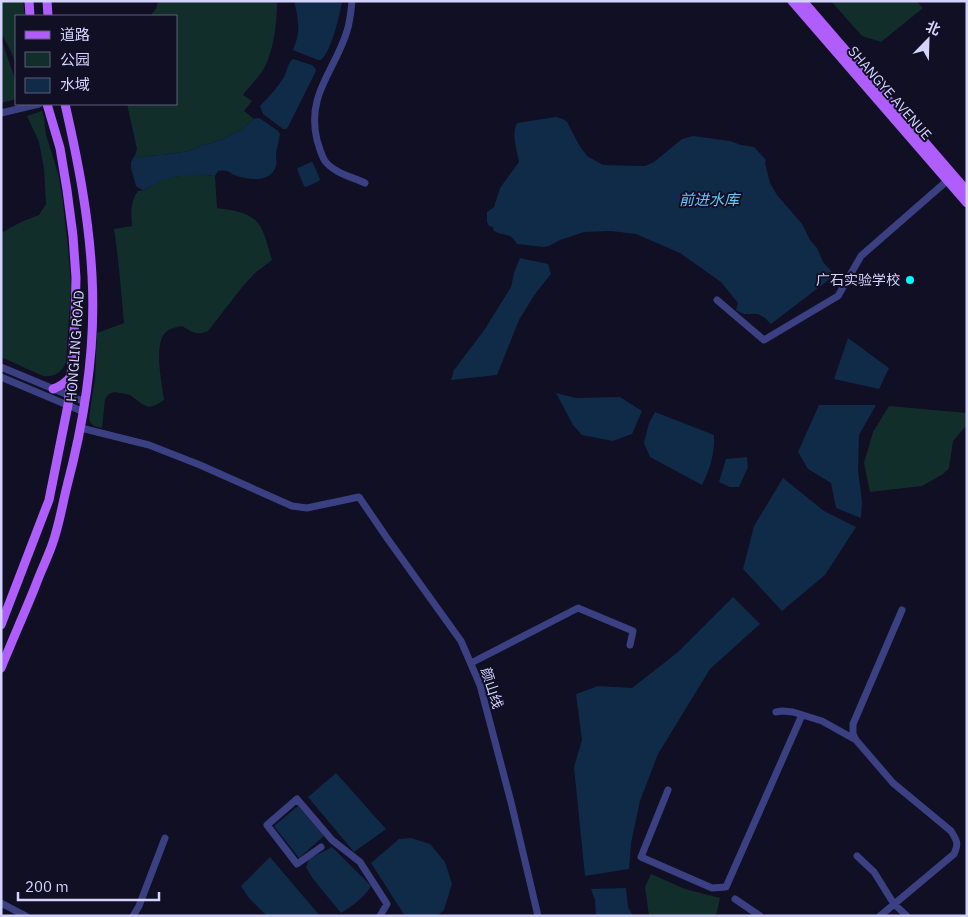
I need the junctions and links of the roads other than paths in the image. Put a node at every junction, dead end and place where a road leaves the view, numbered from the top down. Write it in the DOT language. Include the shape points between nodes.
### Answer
graph roads {
  1 [pos="29,1"];
  2 [pos="47,1"];
  3 [pos="352,1"];
  4 [pos="792,1"];
  5 [pos="804,1"];
  6 [pos="30,15"];
  7 [pos="48,15"];
  8 [pos="35,105"];
  9 [pos="47,105"];
  10 [pos="64,105"];
  11 [pos="1,114"];
  12 [pos="948,180"];
  13 [pos="365,183"];
  14 [pos="967,191"];
  15 [pos="967,202"];
  16 [pos="717,300"];
  17 [pos="1,367"];
  18 [pos="71,376"];
  19 [pos="1,377"];
  20 [pos="53,389"];
  21 [pos="69,401"];
  22 [pos="85,407"];
  23 [pos="81,428"];
  24 [pos="902,610"];
  25 [pos="1,625"];
  26 [pos="630,645"];
  27 [pos="471,663"];
  28 [pos="1,668"];
  29 [pos="776,712"];
  30 [pos="802,715"];
  31 [pos="856,740"];
  32 [pos="668,790"];
  33 [pos="165,838"];
  34 [pos="321,848"];
  35 [pos="857,856"];
  36 [pos="735,899"];
  37 [pos="1,903"];
  38 [pos="894,904"];
  39 [pos="26,916"];
  40 [pos="133,916"];
  41 [pos="380,916"];
  42 [pos="538,916"];
  43 [pos="760,916"];
  44 [pos="880,916"];
  45 [pos="907,916"];
  1 -- 6 [label="main road"];
  2 -- 7 [label="main road"];
  3 -- 13 [label="street" via="347,32 319,92 315,125 326,161 339,172"];
  4 -- 12 [label="main road, SHANGYE AVENUE"];
  5 -- 14 [label="main road, SHANGYE AVENUE"];
  8 -- 11 [label="street"];
  9 -- 18 [label="main road, HONGLING ROAD" via="60,148 73,236 76,278"];
  10 -- 22 [label="main road, HONGLING ROAD" via="82,186 92,277 93,319"];
  12 -- 15 [label="main road, SHANGYE AVENUE"];
  12 -- 16 [label="street" via="861,256 838,296 764,340"];
  17 -- 20 [label="street"];
  18 -- 20 [label="main road"];
  18 -- 21 [label="main road, HONGLING ROAD"];
  19 -- 21 [label="street"];
  20 -- 21 [label="street"];
  21 -- 22 [label="street"];
  21 -- 25 [label="main road, HONGLING ROAD" via="49,500"];
  22 -- 23 [label="main road, HONGLING ROAD"];
  23 -- 27 [label="street, 颜山线" via="150,445 292,506 307,508 360,497 461,641"];
  23 -- 28 [label="main road, HONGLING ROAD" via="53,544"];
  24 -- 31 [label="street" via="853,724"];
  26 -- 27 [label="street" via="633,631 578,608"];
  27 -- 42 [label="street, 颜山线" via="485,702"];
  29 -- 30 [label="street"];
  30 -- 31 [label="street" via="822,721"];
  30 -- 32 [label="street" via="726,887 712,888 641,857"];
  31 -- 38 [label="street" via="893,783 951,831 957,840 954,854"];
  33 -- 40 [label="street"];
  34 -- 41 [label="street" via="297,864 267,825 297,799 332,840 360,862 386,904"];
  35 -- 38 [label="street" via="874,872"];
  36 -- 43 [label="street"];
  37 -- 39 [label="street"];
  38 -- 44 [label="street"];
  38 -- 45 [label="street"];
}
